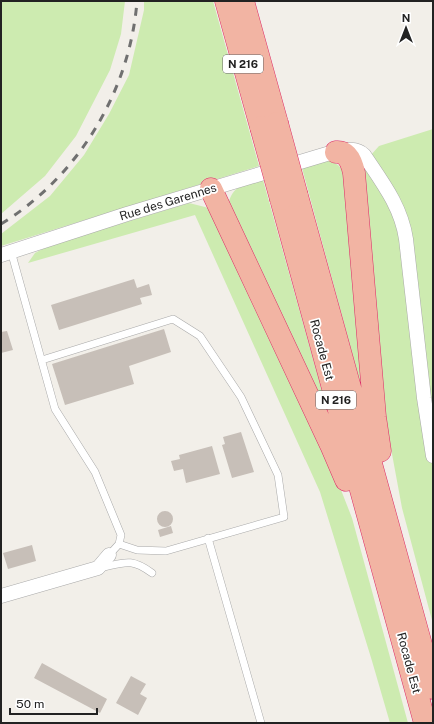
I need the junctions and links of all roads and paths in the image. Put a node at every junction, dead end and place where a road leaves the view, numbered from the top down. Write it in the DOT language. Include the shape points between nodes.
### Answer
graph roads {
  1 [pos="226,1"];
  2 [pos="243,1"];
  3 [pos="269,125"];
  4 [pos="336,152"];
  5 [pos="210,189"];
  6 [pos="289,198"];
  7 [pos="6,253"];
  8 [pos="42,360"];
  9 [pos="433,456"];
  10 [pos="384,508"];
  11 [pos="208,538"];
  12 [pos="119,544"];
  13 [pos="109,555"];
  14 [pos="98,568"];
  15 [pos="152,573"];
  16 [pos="1,596"];
  17 [pos="392,601"];
  18 [pos="433,688"];
  19 [pos="261,723"];
  20 [pos="425,723"];
  1 -- 3 [label="highway, Rocade Est / N 216"];
  2 -- 3 [label="highway, Rocade Est / N 216"];
  3 -- 6 [label="highway, Rocade Est / N 216, bridge"];
  4 -- 5 [label="street, Rue des Garennes"];
  4 -- 9 [label="street, Rue des Garennes" via="362,152 400,215 406,239"];
  4 -- 10 [label="highway" via="348,156 354,173 375,417 385,477"];
  5 -- 7 [label="street, Rue des Garennes"];
  5 -- 17 [label="highway" via="331,444"];
  6 -- 10 [label="highway, Rocade Est / N 216"];
  6 -- 17 [label="highway, Rocade Est / N 216"];
  7 -- 8 [label="lane"];
  8 -- 11 [label="lane" via="173,319 200,336 241,396 278,475 284,517"];
  8 -- 12 [label="lane" via="55,409 95,472 121,535"];
  10 -- 18 [label="highway, Rocade Est / N 216"];
  11 -- 12 [label="lane" via="166,551 137,550"];
  11 -- 19 [label="lane"];
  12 -- 13 [label="lane"];
  13 -- 14 [label="street"];
  14 -- 15 [label="lane" via="131,562"];
  14 -- 16 [label="street"];
  17 -- 20 [label="highway, Rocade Est / N 216"];
}
